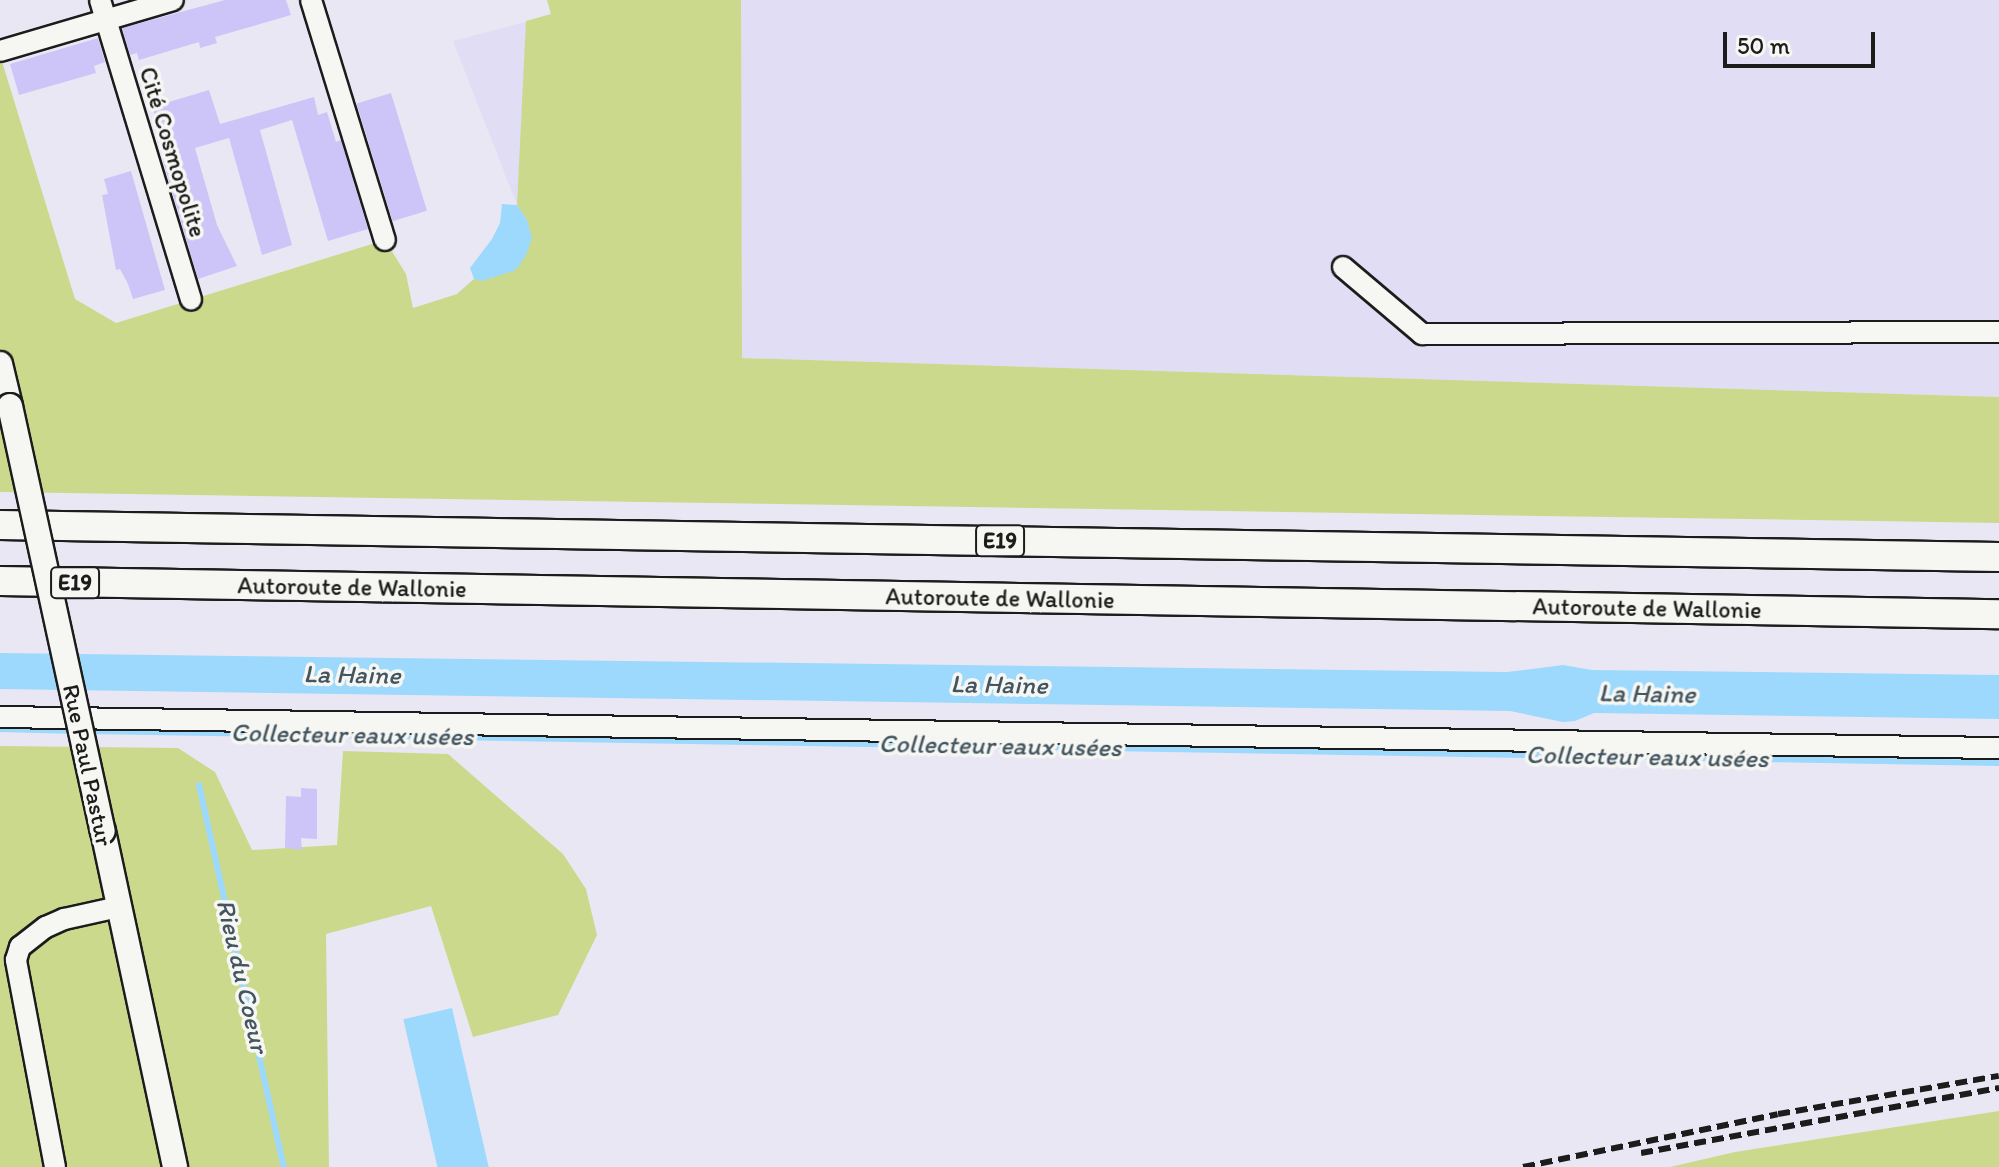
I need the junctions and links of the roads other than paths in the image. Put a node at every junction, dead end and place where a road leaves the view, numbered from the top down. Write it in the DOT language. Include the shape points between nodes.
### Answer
graph roads {
  1 [pos="173,0"];
  2 [pos="311,0"];
  3 [pos="103,10"];
  4 [pos="0,51"];
  5 [pos="385,240"];
  6 [pos="1343,267"];
  7 [pos="191,299"];
  8 [pos="1999,332"];
  9 [pos="0,364"];
  10 [pos="0,525"];
  11 [pos="1999,557"];
  12 [pos="0,581"];
  13 [pos="1999,614"];
  14 [pos="0,717"];
  15 [pos="1999,748"];
  16 [pos="118,907"];
  17 [pos="55,1167"];
  18 [pos="175,1167"];
  1 -- 3 [label="street"];
  2 -- 5 [label="street"];
  3 -- 4 [label="street"];
  3 -- 7 [label="street, Cité Cosmopolite"];
  6 -- 8 [label="street" via="1422,334"];
  9 -- 16 [label="main road, Rue Paul Pastur, bridge"];
  10 -- 11 [label="highway, E19"];
  12 -- 13 [label="highway, Autoroute de Wallonie / E19"];
  14 -- 15 [label="street"];
  16 -- 17 [label="street" via="46,927 20,947 16,960"];
  16 -- 18 [label="main road, Rue Paul Pastur"];
}
